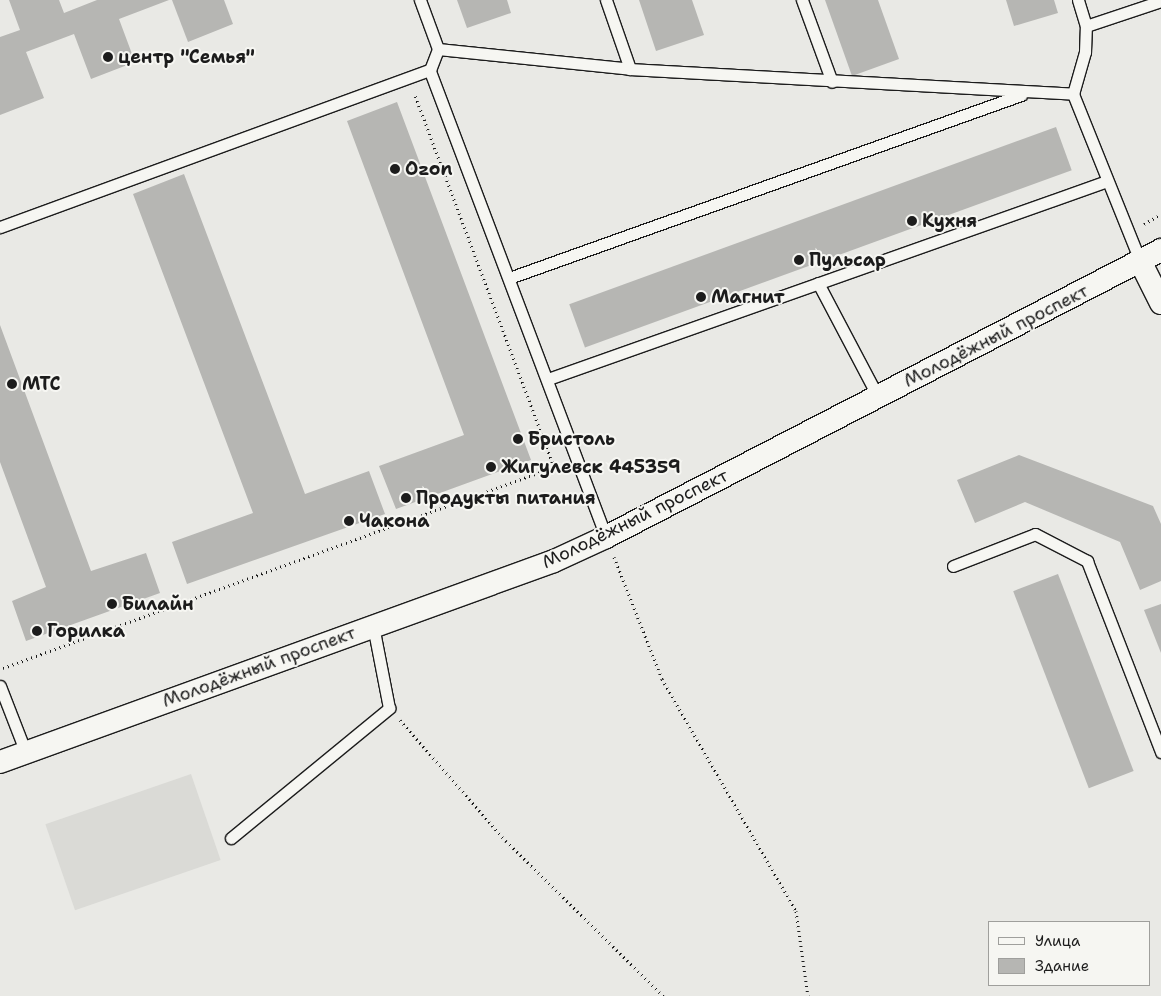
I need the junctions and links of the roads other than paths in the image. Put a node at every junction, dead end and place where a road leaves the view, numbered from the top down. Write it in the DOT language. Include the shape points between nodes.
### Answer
graph roads {
  1 [pos="420,0"];
  2 [pos="606,0"];
  3 [pos="802,0"];
  4 [pos="1078,0"];
  5 [pos="1161,1"];
  6 [pos="1086,26"];
  7 [pos="438,49"];
  8 [pos="630,69"];
  9 [pos="430,70"];
  10 [pos="832,82"];
  11 [pos="1026,93"];
  12 [pos="1073,94"];
  13 [pos="1107,181"];
  14 [pos="0,228"];
  15 [pos="1161,250"];
  16 [pos="1140,262"];
  17 [pos="509,278"];
  18 [pos="818,283"];
  19 [pos="1161,303"];
  20 [pos="548,379"];
  21 [pos="878,397"];
  22 [pos="606,537"];
  23 [pos="953,566"];
  24 [pos="373,626"];
  25 [pos="0,686"];
  26 [pos="26,752"];
  27 [pos="1161,752"];
  28 [pos="0,762"];
  29 [pos="231,838"];
  1 -- 7 [label="lane"];
  2 -- 8 [label="lane"];
  3 -- 10 [label="lane"];
  4 -- 6 [label="lane"];
  5 -- 6 [label="lane"];
  6 -- 12 [label="lane" via="1085,52"];
  7 -- 8 [label="lane"];
  7 -- 9 [label="lane"];
  8 -- 10 [label="lane"];
  9 -- 14 [label="lane"];
  9 -- 17 [label="lane"];
  10 -- 11 [label="lane"];
  11 -- 12 [label="lane"];
  11 -- 17 [label="lane"];
  12 -- 13 [label="lane"];
  13 -- 16 [label="lane"];
  13 -- 18 [label="lane"];
  15 -- 16 [label="street, Молодёжный проспект"];
  16 -- 19 [label="street"];
  16 -- 21 [label="street, Молодёжный проспект"];
  17 -- 20 [label="lane"];
  18 -- 20 [label="lane"];
  18 -- 21 [label="lane"];
  20 -- 22 [label="lane"];
  21 -- 22 [label="street, Молодёжный проспект"];
  22 -- 24 [label="street, Молодёжный проспект" via="554,561"];
  23 -- 27 [label="lane" via="1035,534 1087,561"];
  24 -- 26 [label="street, Молодёжный проспект"];
  24 -- 29 [label="lane" via="389,708"];
  25 -- 26 [label="lane"];
  26 -- 28 [label="street, Молодёжный проспект"];
}
